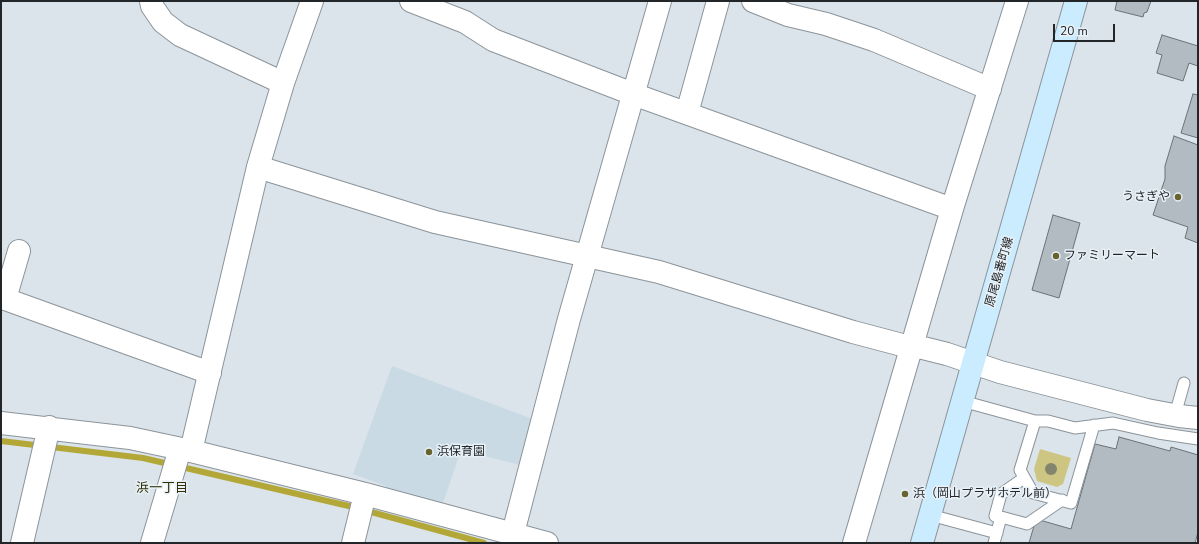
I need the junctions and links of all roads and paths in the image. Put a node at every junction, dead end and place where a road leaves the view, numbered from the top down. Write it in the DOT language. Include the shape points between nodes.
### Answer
graph roads {
  1 [pos="151,1"];
  2 [pos="312,1"];
  3 [pos="411,1"];
  4 [pos="660,1"];
  5 [pos="718,1"];
  6 [pos="752,1"];
  7 [pos="1017,1"];
  8 [pos="1076,1"];
  9 [pos="283,83"];
  10 [pos="990,89"];
  11 [pos="633,94"];
  12 [pos="687,113"];
  13 [pos="258,167"];
  14 [pos="952,209"];
  15 [pos="19,251"];
  16 [pos="586,255"];
  17 [pos="912,346"];
  18 [pos="974,363"];
  19 [pos="210,373"];
  20 [pos="1184,383"];
  21 [pos="962,401"];
  22 [pos="1035,421"];
  23 [pos="1182,421"];
  24 [pos="1,422"];
  25 [pos="1094,425"];
  26 [pos="1198,439"];
  27 [pos="46,440"];
  28 [pos="180,457"];
  29 [pos="1024,478"];
  30 [pos="1062,500"];
  31 [pos="362,504"];
  32 [pos="930,515"];
  33 [pos="1001,517"];
  34 [pos="513,533"];
  35 [pos="995,538"];
  36 [pos="22,543"];
  37 [pos="152,543"];
  38 [pos="353,543"];
  39 [pos="547,543"];
  40 [pos="854,543"];
  41 [pos="922,543"];
  1 -- 9 [label="street" via="163,22 180,35"];
  2 -- 9 [label="street"];
  3 -- 11 [label="street" via="465,22 492,40"];
  4 -- 11 [label="street"];
  5 -- 12 [label="street"];
  6 -- 10 [label="street" via="788,15 874,40"];
  7 -- 10 [label="street"];
  8 -- 18 [label="main road, 原尾島番町線"];
  9 -- 13 [label="street"];
  10 -- 14 [label="street"];
  11 -- 12 [label="street"];
  11 -- 16 [label="street"];
  12 -- 14 [label="street"];
  13 -- 16 [label="street" via="435,222"];
  13 -- 19 [label="street"];
  14 -- 17 [label="street"];
  15 -- 19 [label="street" via="5,299"];
  16 -- 17 [label="street" via="659,272 853,332"];
  16 -- 34 [label="street"];
  17 -- 18 [label="street"];
  17 -- 40 [label="street"];
  18 -- 21 [label="main road, 原尾島番町線"];
  18 -- 23 [label="street"];
  19 -- 28 [label="street"];
  20 -- 23 [label="lane"];
  21 -- 22 [label="lane"];
  21 -- 32 [label="main road, 原尾島番町線"];
  22 -- 25 [label="lane" via="1048,421 1075,428"];
  22 -- 29 [label="lane" via="1020,470"];
  23 -- 25 [label="lane"];
  23 -- 26 [label="lane"];
  24 -- 27 [label="street"];
  25 -- 30 [label="lane" via="1071,503"];
  27 -- 28 [label="street" via="130,438"];
  27 -- 36 [label="street"];
  28 -- 31 [label="street"];
  28 -- 37 [label="street"];
  29 -- 30 [label="lane" via="1033,493"];
  29 -- 33 [label="lane" via="1001,494 995,516"];
  30 -- 33 [label="lane" via="1027,524"];
  31 -- 34 [label="street"];
  31 -- 38 [label="street"];
  32 -- 35 [label="lane"];
  32 -- 41 [label="main road, 原尾島番町線"];
  33 -- 35 [label="lane"];
  34 -- 39 [label="street"];
}
